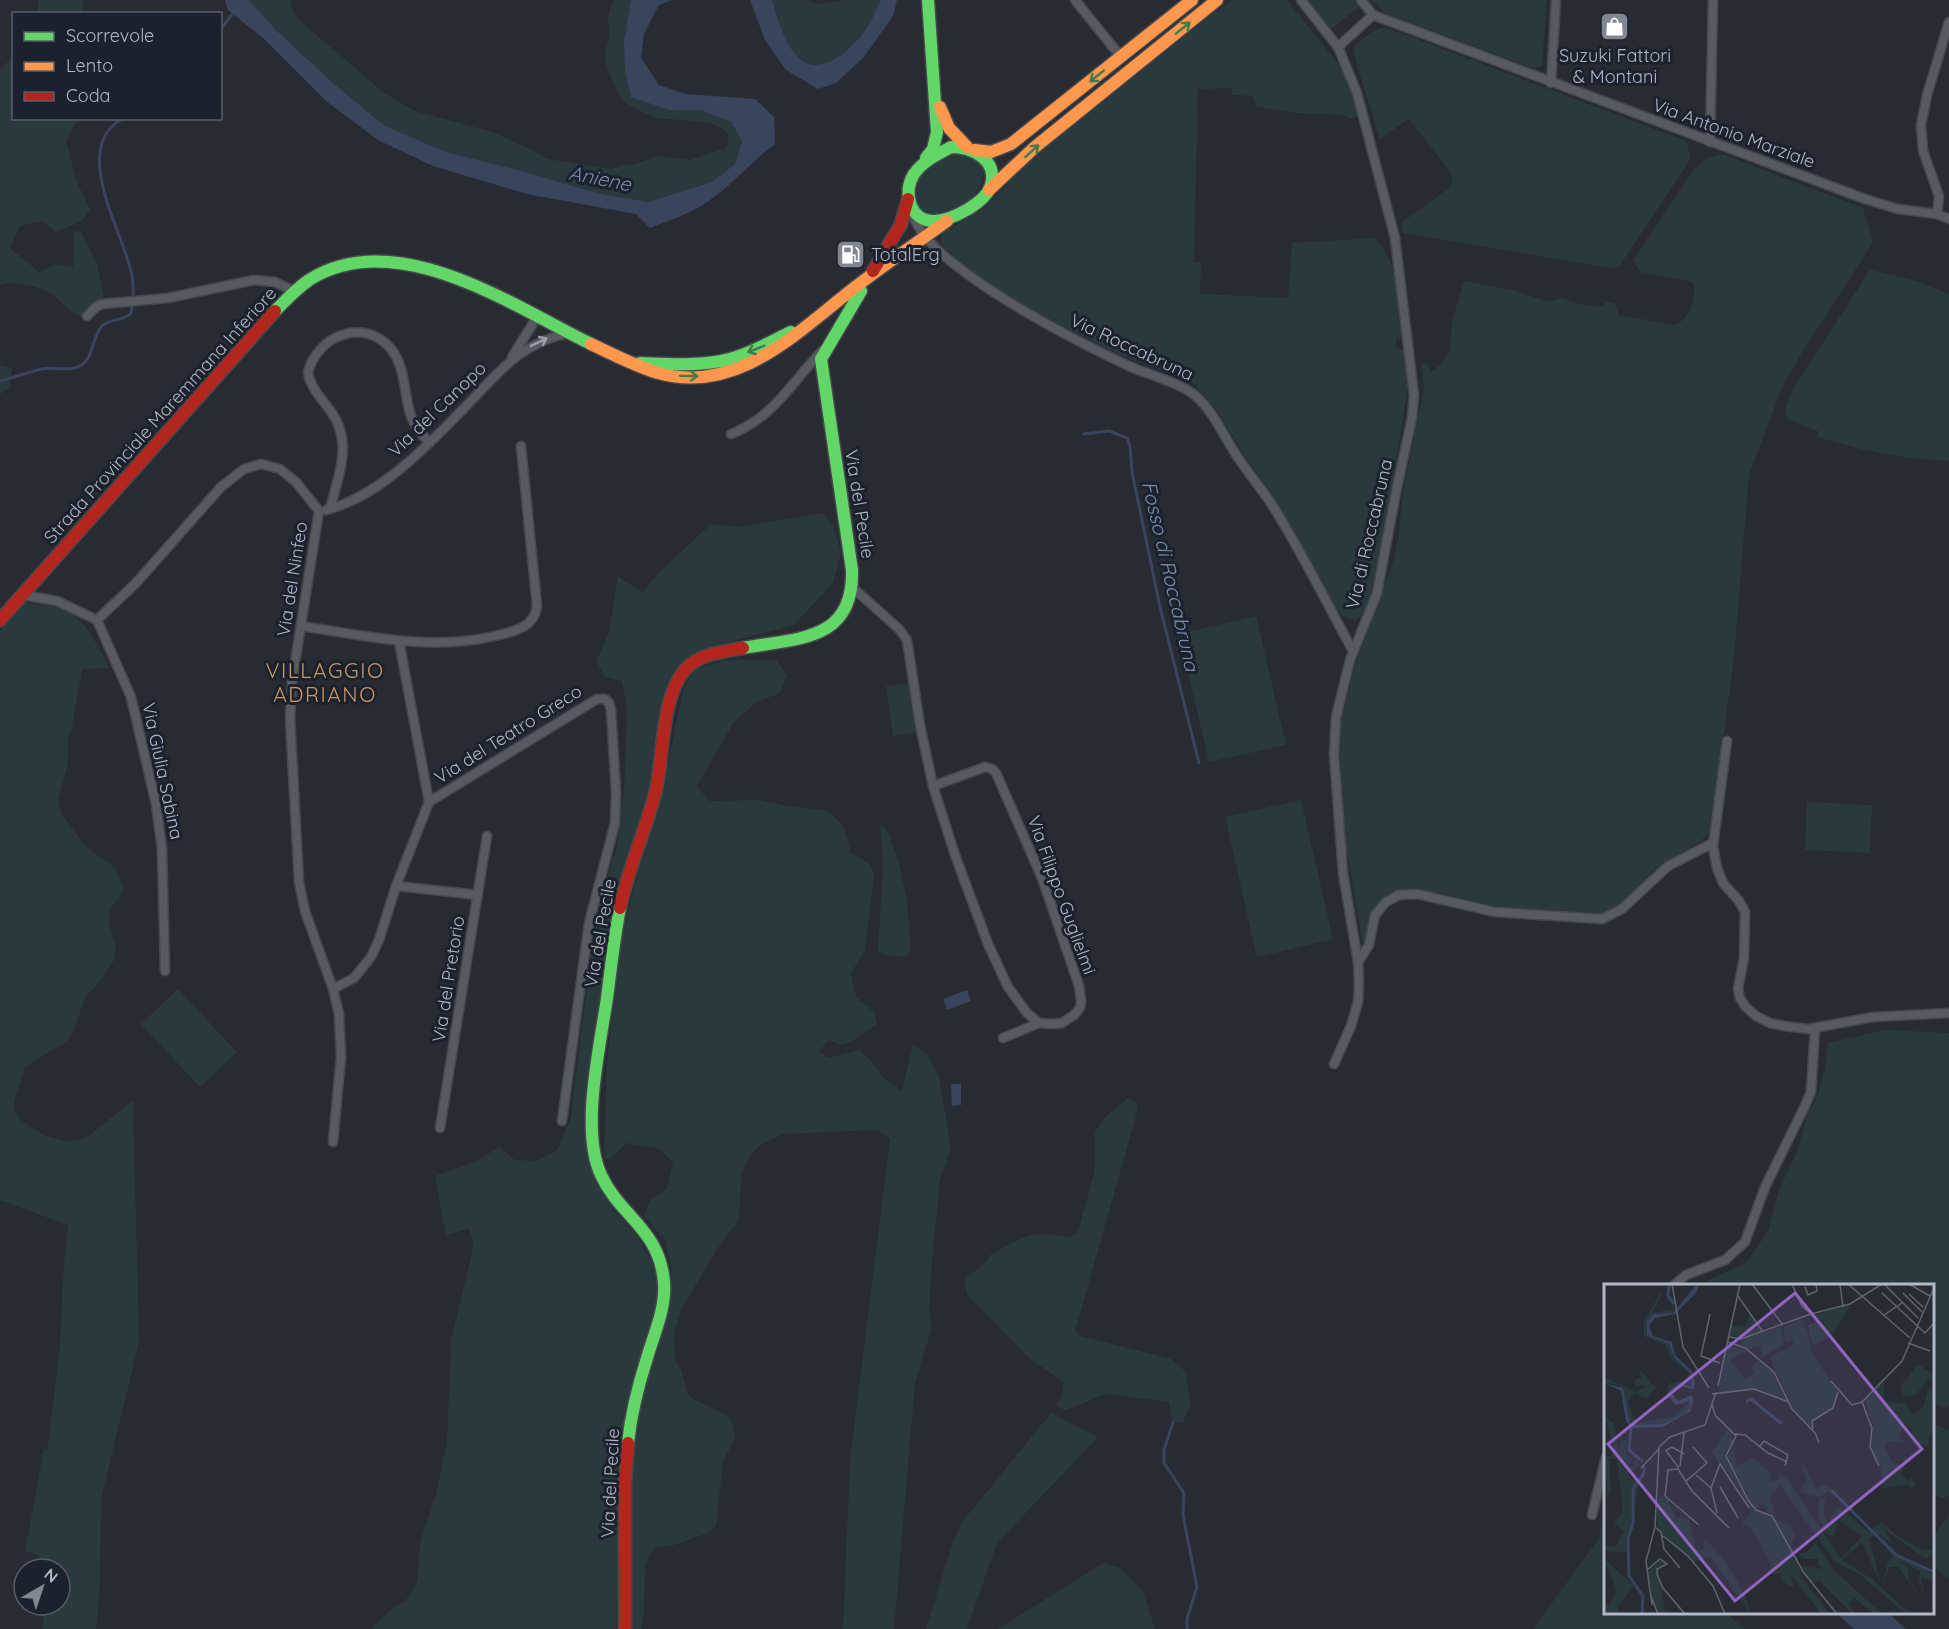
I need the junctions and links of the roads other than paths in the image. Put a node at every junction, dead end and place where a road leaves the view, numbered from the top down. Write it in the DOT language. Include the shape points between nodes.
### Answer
graph roads {
  1 [pos="928,0"];
  2 [pos="1075,0"];
  3 [pos="1192,0"];
  4 [pos="1217,0"];
  5 [pos="1301,0"];
  6 [pos="1360,0"];
  7 [pos="1556,0"];
  8 [pos="1713,0"];
  9 [pos="1373,15"];
  10 [pos="1949,22"];
  11 [pos="1338,47"];
  12 [pos="1121,57"];
  13 [pos="1551,83"];
  14 [pos="936,93"];
  15 [pos="1710,142"];
  16 [pos="971,148"];
  17 [pos="923,161"];
  18 [pos="989,190"];
  19 [pos="908,199"];
  20 [pos="913,212"];
  21 [pos="1937,214"];
  22 [pos="1949,219"];
  23 [pos="947,221"];
  24 [pos="926,238"];
  25 [pos="869,277"];
  26 [pos="857,286"];
  27 [pos="296,292"];
  28 [pos="87,316"];
  29 [pos="537,317"];
  30 [pos="569,333"];
  31 [pos="828,344"];
  32 [pos="512,358"];
  33 [pos="730,434"];
  34 [pos="429,443"];
  35 [pos="521,446"];
  36 [pos="330,509"];
  37 [pos="319,511"];
  38 [pos="852,587"];
  39 [pos="23,595"];
  40 [pos="0,620"];
  41 [pos="97,620"];
  42 [pos="301,626"];
  43 [pos="399,641"];
  44 [pos="1353,651"];
  45 [pos="605,699"];
  46 [pos="1727,741"];
  47 [pos="933,786"];
  48 [pos="429,802"];
  49 [pos="487,836"];
  50 [pos="1713,843"];
  51 [pos="396,886"];
  52 [pos="478,895"];
  53 [pos="1358,962"];
  54 [pos="165,971"];
  55 [pos="333,989"];
  56 [pos="1949,1013"];
  57 [pos="1039,1023"];
  58 [pos="1815,1029"];
  59 [pos="1003,1038"];
  60 [pos="1334,1064"];
  61 [pos="562,1122"];
  62 [pos="440,1128"];
  63 [pos="333,1142"];
  64 [pos="1676,1284"];
  65 [pos="1604,1461"];
  66 [pos="1592,1515"];
  67 [pos="625,1629"];
  1 -- 14 [label="main road"];
  2 -- 12 [label="street"];
  3 -- 12 [label="main road"];
  18 -- 4 [label="main road, one-way" via="1035,147"];
  5 -- 11 [label="street, Via di Roccabruna"];
  6 -- 9 [label="street, Via Antonio Marziale"];
  7 -- 13 [label="street"];
  8 -- 15 [label="street"];
  9 -- 11 [label="street"];
  9 -- 13 [label="street, Via Antonio Marziale"];
  10 -- 21 [label="street" via="1921,125 1923,151 1939,196"];
  11 -- 44 [label="street, Via di Roccabruna" via="1357,93 1392,224 1414,395 1377,593"];
  12 -- 16 [label="main road, one-way" via="1011,144 992,152"];
  13 -- 15 [label="street, Via Antonio Marziale"];
  14 -- 16 [label="main road" via="949,128"];
  14 -- 17 [label="main road" via="937,136"];
  15 -- 21 [label="street, Via Antonio Marziale" via="1865,199 1898,209"];
  16 -- 17 [label="main road" via="951,147"];
  16 -- 18 [label="main road" via="989,168"];
  17 -- 19 [label="main road" via="910,178"];
  18 -- 23 [label="main road" via="970,208"];
  19 -- 20 [label="main road"];
  19 -- 25 [label="main road, Strada Provinciale Maremmana Inferiore" via="901,224"];
  20 -- 23 [label="main road" via="925,221"];
  20 -- 24 [label="street" via="917,227"];
  21 -- 22 [label="street, Via Antonio Marziale"];
  23 -- 24 [label="main road, Strada Provinciale Maremmana Inferiore"];
  24 -- 25 [label="main road, Strada Provinciale Maremmana Inferiore"];
  24 -- 44 [label="street, Via Roccabruna" via="969,274 1027,313 1111,357 1187,390 1199,400 1279,516"];
  25 -- 26 [label="main road, Strada Provinciale Maremmana Inferiore"];
  26 -- 30 [label="main road, Strada Provinciale Maremmana Inferiore" via="780,348 745,367 723,373 656,373"];
  26 -- 31 [label="main road, Via del Pecile" via="861,291 855,304"];
  27 -- 28 [label="street" via="275,282 254,280 168,298 99,305"];
  27 -- 29 [label="main road, Strada Provinciale Maremmana Inferiore" via="315,277 342,267 366,262 400,263 456,277"];
  27 -- 39 [label="main road, Strada Provinciale Maremmana Inferiore" via="174,422"];
  29 -- 30 [label="main road, Strada Provinciale Maremmana Inferiore"];
  29 -- 32 [label="street"];
  32 -- 30 [label="street, one-way" via="541,340"];
  31 -- 33 [label="street" via="770,411"];
  31 -- 38 [label="main road, Via del Pecile" via="821,359 822,376"];
  32 -- 34 [label="street, Via del Canopo"];
  34 -- 36 [label="street, Via del Canopo" via="375,486"];
  34 -- 36 [label="street" via="413,421 401,367 387,344 362,332 331,340 308,372 313,387 338,424 343,443"];
  35 -- 43 [label="street" via="537,604 534,618 513,631 474,640"];
  36 -- 37 [label="street, Via del Canopo"];
  37 -- 41 [label="street, Via del Ninfeo" via="296,482 279,469 261,464 244,469 221,487 136,583"];
  37 -- 42 [label="street, Via del Ninfeo"];
  38 -- 47 [label="street" via="907,640"];
  38 -- 67 [label="main road, Via del Pecile" via="844,611 825,631 705,656 683,672 671,700 655,794 622,898 596,1077 595,1156 608,1186 657,1248 664,1284 662,1309 628,1440"];
  39 -- 40 [label="main road, Strada Provinciale Maremmana Inferiore"];
  39 -- 41 [label="street" via="57,601"];
  41 -- 54 [label="street, Via Giulia Sabina" via="131,697 156,804 162,849"];
  42 -- 43 [label="street"];
  42 -- 55 [label="street, Via del Ninfeo" via="290,710 297,864 305,911"];
  43 -- 48 [label="street"];
  44 -- 53 [label="street, Via di Roccabruna" via="1336,717 1334,753 1344,873"];
  45 -- 48 [label="street, Via del Teatro Greco" via="597,699"];
  45 -- 61 [label="street, Via del Pecile" via="611,708 615,823 589,923"];
  46 -- 50 [label="street"];
  47 -- 57 [label="street" via="995,961 1019,1004"];
  47 -- 57 [label="street, Via Filippo Guglielmi" via="987,766 994,770 1003,787 1047,892 1081,994 1080,1008 1070,1019"];
  48 -- 51 [label="street, Via del Teatro Greco"];
  49 -- 52 [label="street, Via del Pretorio"];
  50 -- 53 [label="street" via="1668,866 1622,909 1602,919 1496,912 1416,894 1397,896 1384,903 1375,915 1369,945"];
  50 -- 58 [label="street" via="1723,883 1745,912 1744,958 1738,989 1741,1001 1770,1023"];
  51 -- 52 [label="street"];
  51 -- 55 [label="street, Via del Teatro Greco" via="369,961 354,978"];
  52 -- 62 [label="street, Via del Pretorio"];
  53 -- 60 [label="street, Via di Roccabruna" via="1356,1012"];
  55 -- 63 [label="street, Via del Ninfeo" via="341,1047"];
  56 -- 58 [label="street" via="1878,1016"];
  57 -- 59 [label="street"];
  58 -- 64 [label="street" via="1809,1096 1767,1181 1745,1242 1725,1260 1689,1274"];
  65 -- 66 [label="street"];
}
